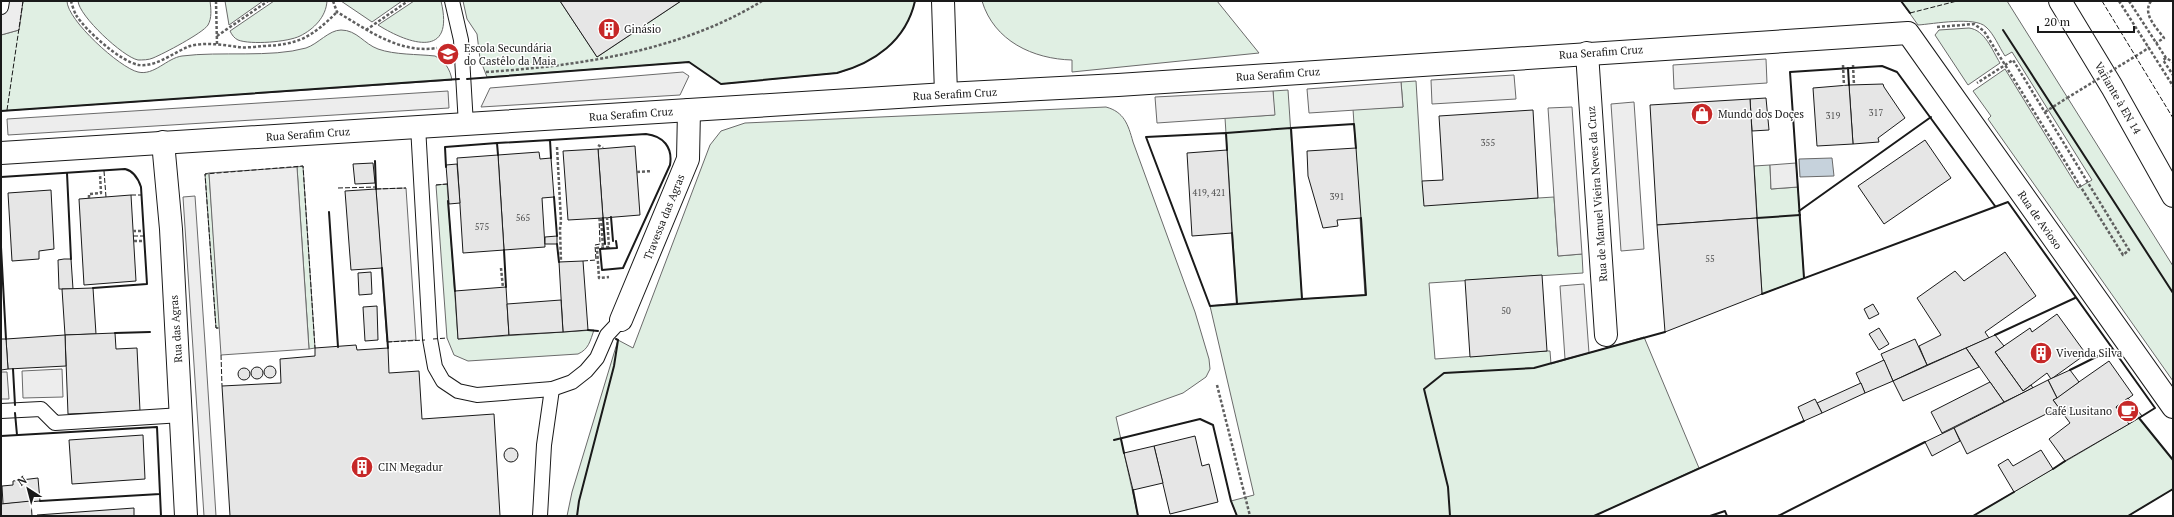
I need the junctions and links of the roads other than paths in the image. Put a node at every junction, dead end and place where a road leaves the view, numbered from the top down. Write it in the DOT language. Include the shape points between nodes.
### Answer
graph roads {
  1 [pos="2,1"];
  2 [pos="452,1"];
  3 [pos="943,1"];
  4 [pos="2060,1"];
  5 [pos="1,7"];
  6 [pos="1908,33"];
  7 [pos="1587,53"];
  8 [pos="946,94"];
  9 [pos="690,110"];
  10 [pos="466,125"];
  11 [pos="418,126"];
  12 [pos="163,142"];
  13 [pos="1,153"];
  14 [pos="2173,196"];
  15 [pos="622,320"];
  16 [pos="1606,335"];
  17 [pos="552,389"];
  18 [pos="2173,408"];
  19 [pos="1,411"];
  20 [pos="182,415"];
  21 [pos="186,516"];
  22 [pos="540,516"];
  1 -- 5 [label="lane"];
  2 -- 10 [label="lane" via="461,40"];
  3 -- 8 [label="street"];
  4 -- 14 [label="street, Variante à EN 14"];
  6 -- 7 [label="street, Rua Serafim Cruz"];
  6 -- 18 [label="street, Rua de Avioso"];
  7 -- 8 [label="street, Rua Serafim Cruz"];
  7 -- 16 [label="street, Rua de Manuel Vieira Neves da Cruz"];
  8 -- 9 [label="street, Rua Serafim Cruz"];
  9 -- 10 [label="street, Rua Serafim Cruz"];
  9 -- 15 [label="street, Travessa das Agras" via="688,159"];
  10 -- 11 [label="street, Rua Serafim Cruz"];
  11 -- 12 [label="street, Rua Serafim Cruz"];
  11 -- 17 [label="lane" via="430,339 435,367 443,381 458,391 477,395"];
  12 -- 13 [label="street, Rua Serafim Cruz"];
  12 -- 20 [label="street, Rua das Agras"];
  15 -- 17 [label="lane" via="607,335 597,358 586,371 572,382"];
  17 -- 22 [label="lane" via="544,445"];
  19 -- 20 [label="lane" via="41,409 55,423"];
  20 -- 21 [label="street, Rua das Agras"];
}
